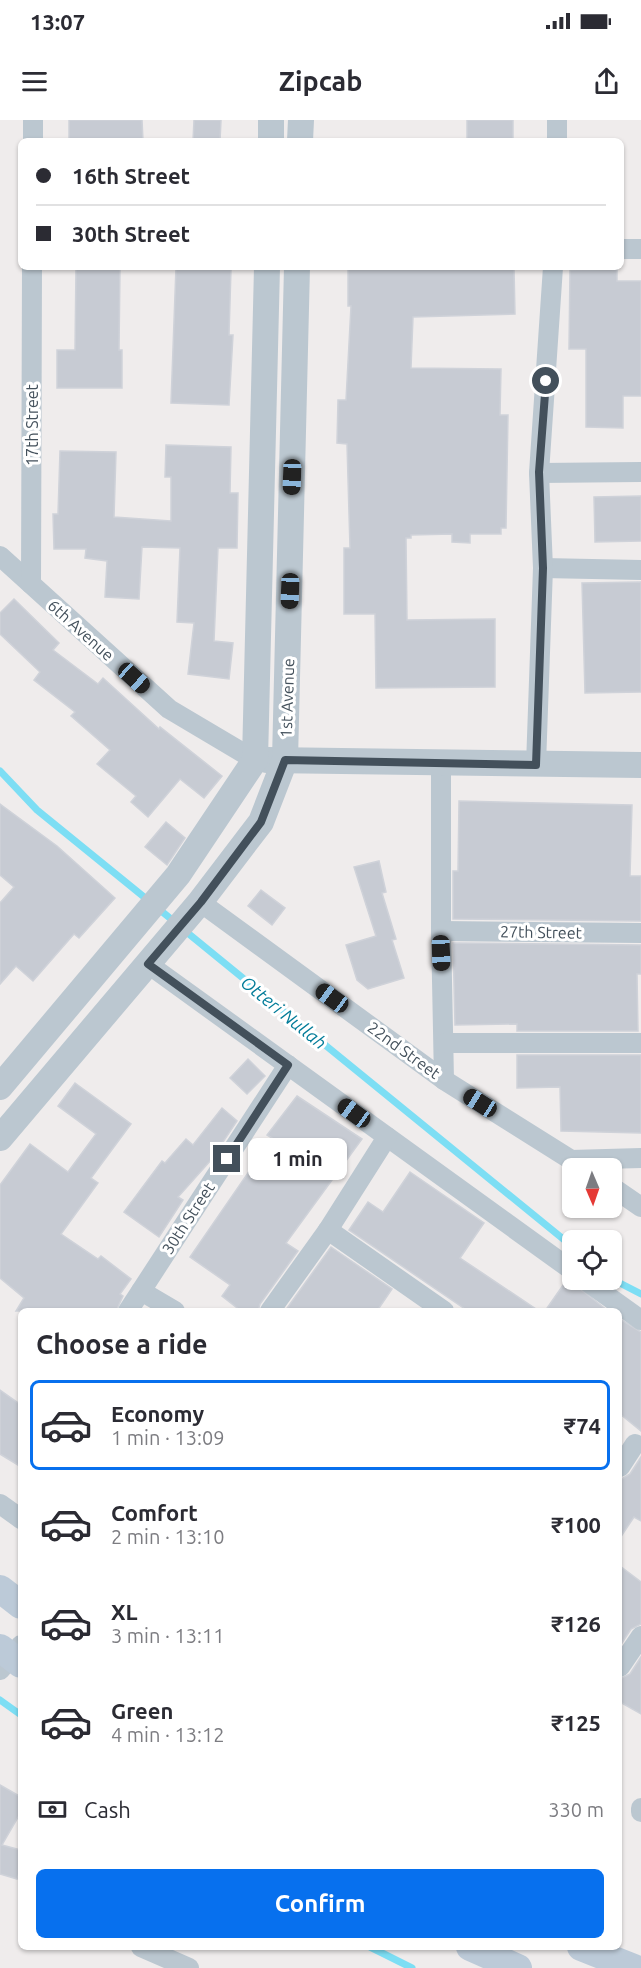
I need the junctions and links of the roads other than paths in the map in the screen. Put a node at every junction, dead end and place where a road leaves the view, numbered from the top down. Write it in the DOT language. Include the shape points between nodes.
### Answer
graph roads {
  1 [pos="33,120"];
  2 [pos="271,120"];
  3 [pos="300,120"];
  4 [pos="557,120"];
  5 [pos="33,138"];
  6 [pos="270,138"];
  7 [pos="300,138"];
  8 [pos="557,138"];
  9 [pos="624,249"];
  10 [pos="641,249"];
  11 [pos="33,270"];
  12 [pos="267,270"];
  13 [pos="297,270"];
  14 [pos="553,270"];
  15 [pos="539,472"];
  16 [pos="641,472"];
  17 [pos="0,556"];
  18 [pos="543,568"];
  19 [pos="641,570"];
  20 [pos="31,584"];
  21 [pos="255,760"];
  22 [pos="285,760"];
  23 [pos="441,764"];
  24 [pos="536,765"];
  25 [pos="641,765"];
  26 [pos="187,919"];
  27 [pos="441,931"];
  28 [pos="641,933"];
  29 [pos="148,964"];
  30 [pos="445,1043"];
  31 [pos="641,1043"];
  32 [pos="288,1065"];
  33 [pos="444,1080"];
  34 [pos="0,1087"];
  35 [pos="387,1137"];
  36 [pos="0,1138"];
  37 [pos="568,1158"];
  38 [pos="641,1158"];
  39 [pos="622,1160"];
  40 [pos="622,1194"];
  41 [pos="641,1207"];
  42 [pos="328,1230"];
  43 [pos="562,1263"];
  44 [pos="599,1290"];
  45 [pos="141,1291"];
  46 [pos="423,1305"];
  47 [pos="130,1308"];
  48 [pos="170,1308"];
  49 [pos="272,1308"];
  50 [pos="641,1320"];
  51 [pos="632,1442"];
  52 [pos="622,1463"];
  53 [pos="0,1504"];
  54 [pos="18,1516"];
  55 [pos="0,1589"];
  56 [pos="18,1603"];
  57 [pos="641,1636"];
  58 [pos="622,1664"];
  59 [pos="148,1950"];
  60 [pos="477,1950"];
  61 [pos="589,1950"];
  62 [pos="189,1968"];
  63 [pos="518,1968"];
  64 [pos="634,1968"];
  1 -- 5 [label="street"];
  2 -- 6 [label="street"];
  3 -- 7 [label="street"];
  4 -- 8 [label="street"];
  9 -- 10 [label="street"];
  11 -- 20 [label="street, 17th Street"];
  12 -- 21 [label="street, 1st Avenue"];
  13 -- 22 [label="street, 1st Avenue"];
  14 -- 15 [label="street"];
  15 -- 16 [label="street"];
  15 -- 18 [label="street"];
  17 -- 20 [label="street, 6th Avenue"];
  18 -- 19 [label="street"];
  18 -- 24 [label="street"];
  20 -- 21 [label="street, 6th Avenue" via="169,710"];
  21 -- 22 [label="street"];
  21 -- 34 [label="street" via="178,875"];
  22 -- 23 [label="street"];
  22 -- 26 [label="street, 1st Avenue" via="261,822"];
  23 -- 24 [label="street"];
  23 -- 27 [label="street"];
  24 -- 25 [label="street"];
  26 -- 29 [label="street, 1st Avenue"];
  26 -- 33 [label="street, 22nd Street"];
  27 -- 28 [label="street, 27th Street"];
  27 -- 30 [label="street"];
  29 -- 32 [label="street"];
  29 -- 36 [label="street, 1st Avenue"];
  30 -- 31 [label="street"];
  30 -- 33 [label="street"];
  32 -- 35 [label="street"];
  32 -- 45 [label="street, 30th Street"];
  33 -- 37 [label="street, 22nd Street"];
  35 -- 42 [label="street"];
  35 -- 43 [label="street"];
  38 -- 39 [label="street"];
  40 -- 41 [label="street"];
  42 -- 46 [label="street"];
  42 -- 49 [label="street"];
  44 -- 50 [label="street"];
  45 -- 47 [label="street, 30th Street"];
  45 -- 48 [label="street"];
  51 -- 52 [label="street"];
  53 -- 54 [label="street"];
  55 -- 56 [label="main road"];
  57 -- 58 [label="street"];
  59 -- 62 [label="street"];
  60 -- 63 [label="main road"];
  61 -- 64 [label="main road"];
}
